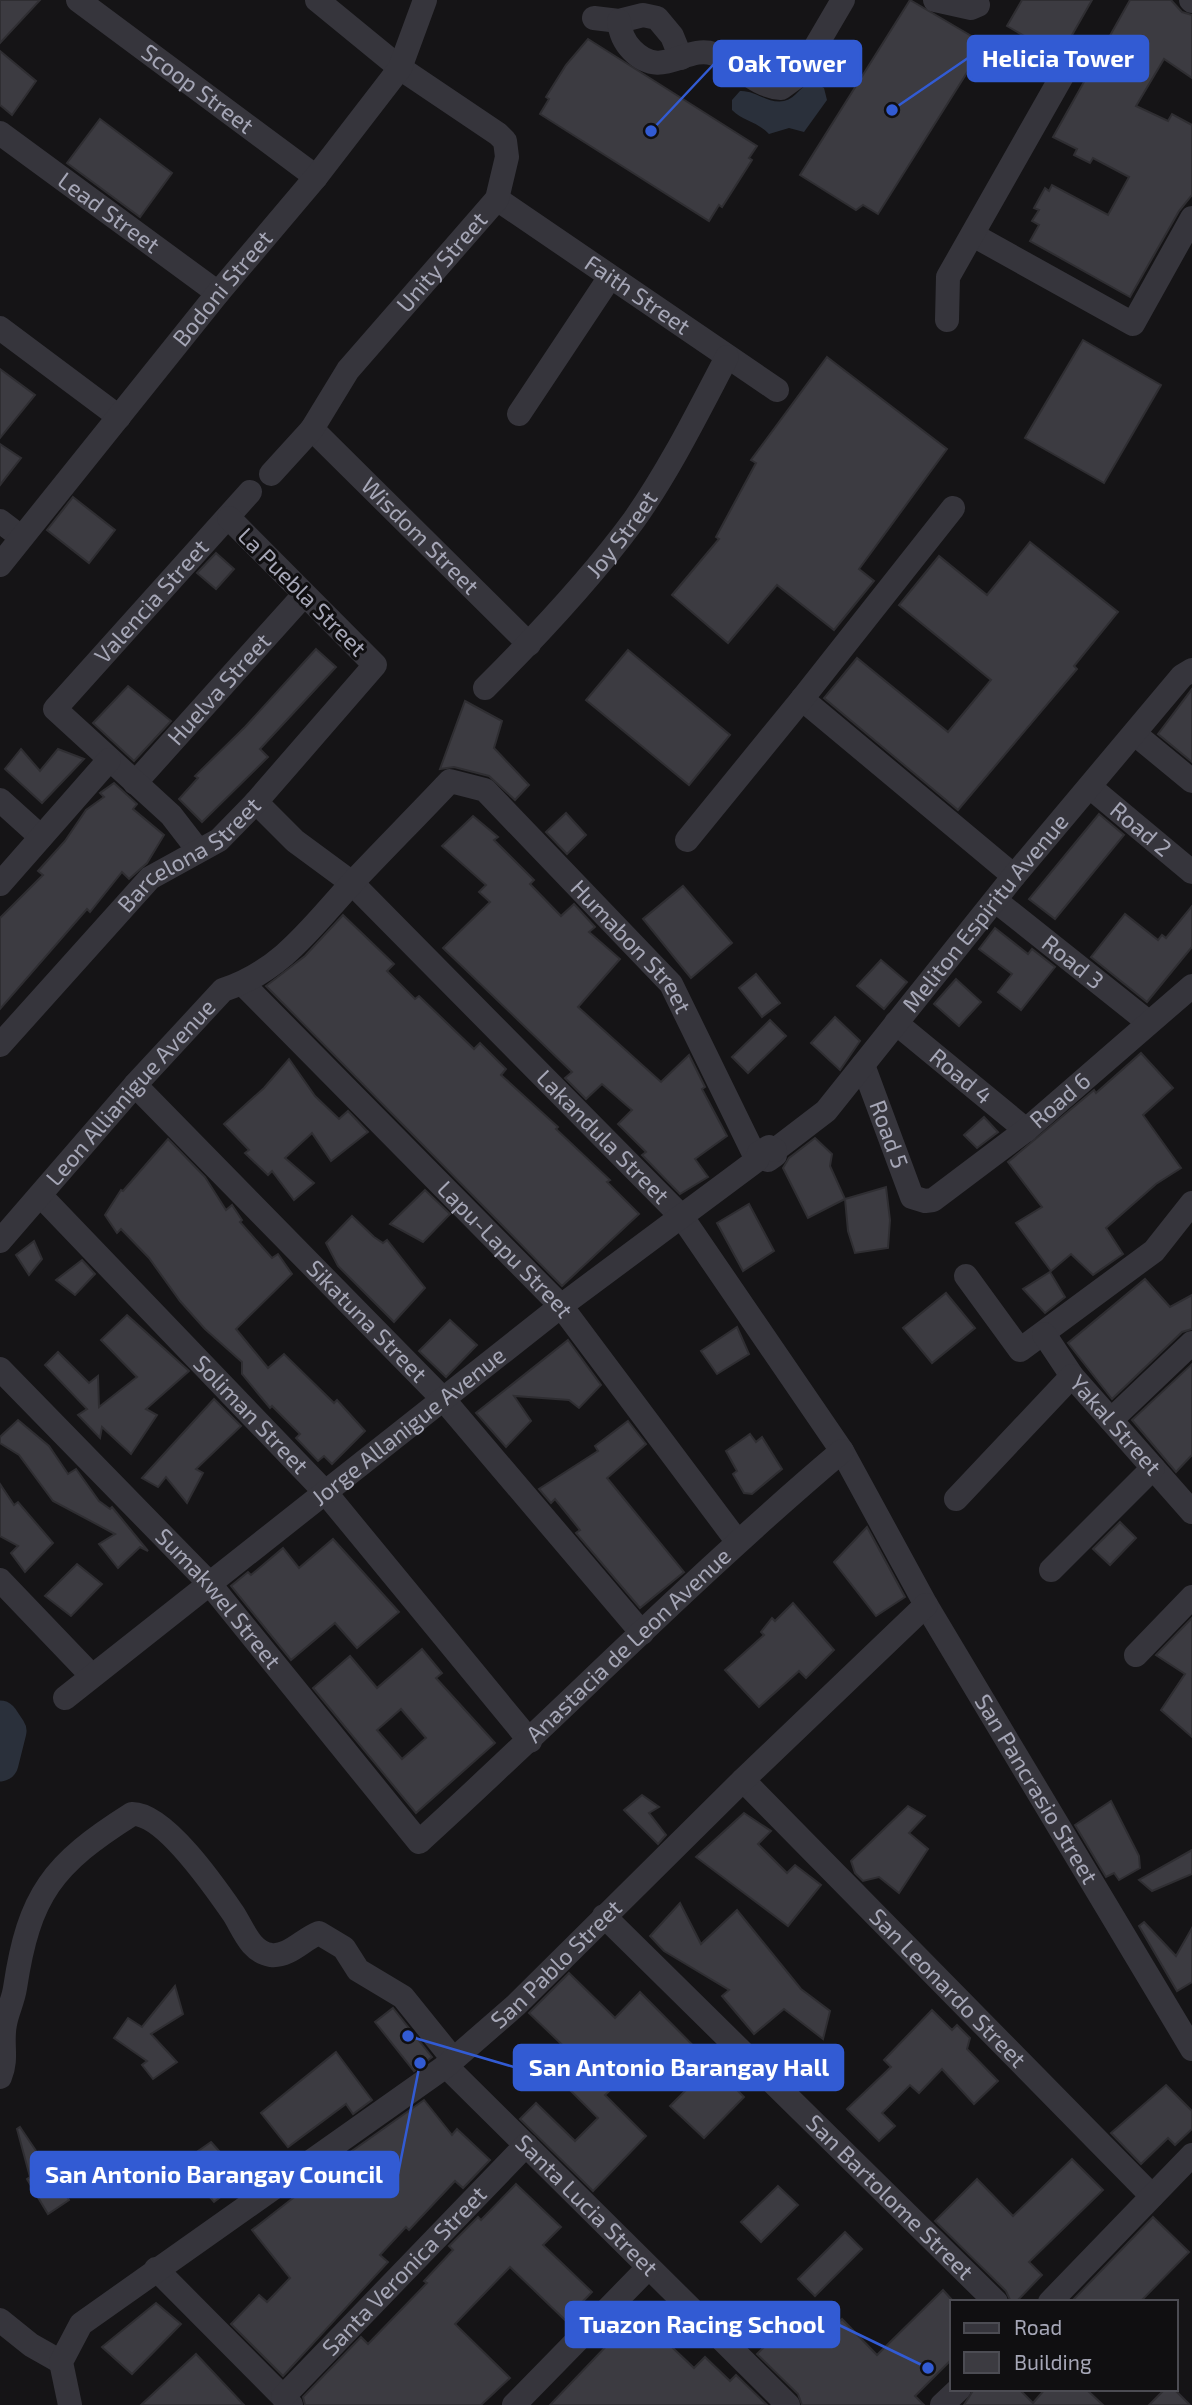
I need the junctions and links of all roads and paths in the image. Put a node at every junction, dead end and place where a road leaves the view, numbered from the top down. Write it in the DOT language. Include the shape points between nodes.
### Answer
graph roads {
  1 [pos="78,0"];
  2 [pos="317,0"];
  3 [pos="425,0"];
  4 [pos="843,0"];
  5 [pos="935,0"];
  6 [pos="978,5"];
  7 [pos="594,18"];
  8 [pos="619,21"];
  9 [pos="681,58"];
  10 [pos="1070,62"];
  11 [pos="400,68"];
  12 [pos="0,133"];
  13 [pos="316,177"];
  14 [pos="497,199"];
  15 [pos="1192,218"];
  16 [pos="973,235"];
  17 [pos="610,277"];
  18 [pos="218,293"];
  19 [pos="947,320"];
  20 [pos="0,328"];
  21 [pos="727,357"];
  22 [pos="777,390"];
  23 [pos="519,414"];
  24 [pos="120,418"];
  25 [pos="312,429"];
  26 [pos="271,474"];
  27 [pos="250,492"];
  28 [pos="953,508"];
  29 [pos="229,518"];
  30 [pos="0,521"];
  31 [pos="22,537"];
  32 [pos="0,565"];
  33 [pos="303,596"];
  34 [pos="529,644"];
  35 [pos="375,666"];
  36 [pos="1192,670"];
  37 [pos="485,688"];
  38 [pos="802,699"];
  39 [pos="1135,734"];
  40 [pos="109,760"];
  41 [pos="450,781"];
  42 [pos="1192,781"];
  43 [pos="135,783"];
  44 [pos="1090,787"];
  45 [pos="0,800"];
  46 [pos="256,802"];
  47 [pos="41,837"];
  48 [pos="687,840"];
  49 [pos="198,850"];
  50 [pos="1192,872"];
  51 [pos="1014,876"];
  52 [pos="352,883"];
  53 [pos="0,884"];
  54 [pos="996,901"];
  55 [pos="243,984"];
  56 [pos="1192,986"];
  57 [pos="896,1023"];
  58 [pos="1148,1023"];
  59 [pos="3,1035"];
  60 [pos="863,1065"];
  61 [pos="135,1084"];
  62 [pos="1026,1130"];
  63 [pos="767,1155"];
  64 [pos="41,1196"];
  65 [pos="918,1200"];
  66 [pos="1192,1203"];
  67 [pos="682,1216"];
  68 [pos="0,1241"];
  69 [pos="966,1276"];
  70 [pos="561,1306"];
  71 [pos="1044,1335"];
  72 [pos="1192,1343"];
  73 [pos="0,1369"];
  74 [pos="1072,1376"];
  75 [pos="444,1400"];
  76 [pos="1111,1420"];
  77 [pos="842,1451"];
  78 [pos="1153,1468"];
  79 [pos="325,1492"];
  80 [pos="956,1499"];
  81 [pos="1188,1499"];
  82 [pos="884,1528"];
  83 [pos="737,1541"];
  84 [pos="1051,1570"];
  85 [pos="0,1580"];
  86 [pos="209,1583"];
  87 [pos="1192,1597"];
  88 [pos="926,1605"];
  89 [pos="642,1633"];
  90 [pos="1136,1655"];
  91 [pos="91,1675"];
  92 [pos="65,1698"];
  93 [pos="530,1741"];
  94 [pos="743,1780"];
  95 [pos="419,1842"];
  96 [pos="604,1916"];
  97 [pos="1192,2049"];
  98 [pos="449,2062"];
  99 [pos="0,2077"];
  100 [pos="526,2145"];
  101 [pos="1192,2155"];
  102 [pos="1152,2196"];
  103 [pos="156,2269"];
  104 [pos="647,2269"];
  105 [pos="994,2300"];
  106 [pos="1052,2300"];
  107 [pos="0,2320"];
  108 [pos="61,2362"];
  109 [pos="957,2391"];
  110 [pos="287,2401"];
  111 [pos="70,2405"];
  112 [pos="514,2405"];
  113 [pos="788,2405"];
  114 [pos="942,2405"];
  1 -- 13 [label="street, Scoop Street"];
  2 -- 11 [label="street"];
  3 -- 11 [label="street, Bodoni Street"];
  4 -- 9 [label="street" via="799,75 787,86 760,83 714,54"];
  5 -- 6 [label="street" via="971,8"];
  7 -- 8 [label="street"];
  8 -- 9 [label="street" via="623,38 642,58 660,63"];
  8 -- 9 [label="street" via="643,15 657,18 672,36"];
  10 -- 16 [label="street"];
  11 -- 13 [label="street, Bodoni Street"];
  11 -- 14 [label="street, Unity Street" via="505,141 508,157"];
  12 -- 18 [label="street, Lead Street"];
  13 -- 18 [label="street, Bodoni Street"];
  14 -- 17 [label="street, Faith Street"];
  14 -- 25 [label="street, Unity Street" via="348,370"];
  15 -- 16 [label="street" via="1133,324"];
  16 -- 19 [label="street" via="948,277"];
  17 -- 21 [label="street, Faith Street"];
  17 -- 23 [label="street"];
  18 -- 24 [label="street, Bodoni Street"];
  20 -- 24 [label="street"];
  21 -- 22 [label="street, Faith Street"];
  21 -- 34 [label="street, Joy Street" via="679,449 633,520"];
  24 -- 31 [label="street, Bodoni Street"];
  25 -- 26 [label="street, Unity Street"];
  25 -- 34 [label="street, Wisdom Street"];
  27 -- 29 [label="street, Valencia Street"];
  28 -- 38 [label="street"];
  29 -- 33 [label="street, La Puebla Street"];
  29 -- 40 [label="street, Valencia Street" via="54,709"];
  30 -- 31 [label="street"];
  31 -- 32 [label="street, Bodoni Street"];
  33 -- 35 [label="street, La Puebla Street"];
  33 -- 43 [label="street, Huelva Street"];
  34 -- 37 [label="street, Joy Street"];
  35 -- 46 [label="street, Barcelona Street"];
  36 -- 39 [label="street, Meliton Espiritu Avenue"];
  38 -- 48 [label="street"];
  38 -- 51 [label="street"];
  39 -- 42 [label="street"];
  39 -- 44 [label="street, Meliton Espiritu Avenue"];
  40 -- 43 [label="street"];
  40 -- 47 [label="street"];
  41 -- 52 [label="street, Leon Allianigue Avenue"];
  41 -- 63 [label="street, Humabon Street" via="485,790 671,984"];
  43 -- 49 [label="street" via="171,815"];
  44 -- 50 [label="street, Road 2"];
  44 -- 51 [label="street, Meliton Espiritu Avenue"];
  45 -- 47 [label="street"];
  46 -- 49 [label="street, Barcelona Street" via="219,840"];
  46 -- 52 [label="street, Lakandula Street" via="295,841"];
  47 -- 53 [label="street"];
  49 -- 59 [label="street, Barcelona Street" via="150,878"];
  51 -- 54 [label="street, Meliton Espiritu Avenue"];
  52 -- 55 [label="street, Leon Allianigue Avenue" via="296,948"];
  52 -- 67 [label="street, Lakandula Street"];
  54 -- 57 [label="street, Meliton Espiritu Avenue"];
  54 -- 58 [label="street, Road 3"];
  55 -- 61 [label="street, Leon Allianigue Avenue" via="223,990"];
  55 -- 70 [label="street, Lapu-Lapu Street"];
  56 -- 58 [label="street, Road 6"];
  57 -- 60 [label="street, Meliton Espiritu Avenue"];
  57 -- 62 [label="street, Road 4"];
  58 -- 62 [label="street, Road 6"];
  60 -- 63 [label="street, Meliton Espiritu Avenue" via="827,1111"];
  60 -- 65 [label="street, Road 5" via="912,1197"];
  61 -- 64 [label="street, Leon Allianigue Avenue"];
  61 -- 75 [label="street, Sikatuna Street"];
  62 -- 65 [label="street, Road 6" via="933,1200"];
  63 -- 67 [label="street, Jorge Allanigue Avenue"];
  64 -- 68 [label="street, Leon Allianigue Avenue"];
  64 -- 79 [label="street, Soliman Street"];
  66 -- 71 [label="street" via="1154,1251"];
  67 -- 70 [label="street, Jorge Allanigue Avenue"];
  67 -- 77 [label="street, Lakandula Street"];
  69 -- 71 [label="street" via="1020,1350"];
  70 -- 75 [label="street, Jorge Allanigue Avenue"];
  70 -- 83 [label="street, Lapu-Lapu Street"];
  71 -- 74 [label="street, Yakal Street"];
  72 -- 76 [label="street"];
  73 -- 86 [label="street, Sumakwel Street"];
  74 -- 76 [label="street, Yakal Street"];
  74 -- 80 [label="street"];
  75 -- 79 [label="street, Jorge Allanigue Avenue"];
  75 -- 89 [label="street, Sikatuna Street"];
  76 -- 78 [label="street, Yakal Street"];
  77 -- 82 [label="street, Lakandula Street"];
  77 -- 83 [label="street, Anastacia de Leon Avenue"];
  78 -- 81 [label="street, Yakal Street"];
  78 -- 84 [label="street"];
  79 -- 86 [label="street, Jorge Allanigue Avenue"];
  79 -- 93 [label="street, Soliman Street"];
  82 -- 88 [label="street, San Pancrasio Street"];
  83 -- 89 [label="street, Anastacia de Leon Avenue"];
  85 -- 91 [label="street"];
  86 -- 91 [label="street, Jorge Allanigue Avenue"];
  86 -- 95 [label="street, Sumakwel Street"];
  87 -- 90 [label="street"];
  88 -- 94 [label="street, San Pablo Street"];
  88 -- 97 [label="street, San Pancrasio Street"];
  89 -- 93 [label="street, Anastacia de Leon Avenue"];
  91 -- 92 [label="street, Jorge Allanigue Avenue"];
  93 -- 95 [label="street, Anastacia de Leon Avenue"];
  94 -- 96 [label="street, San Pablo Street"];
  94 -- 102 [label="street, San Leonardo Street"];
  96 -- 98 [label="street, San Pablo Street" via="516,2005"];
  96 -- 105 [label="street, San Bartolome Street"];
  98 -- 99 [label="street, Santa Lucia Street" via="403,1997 358,1970 344,1948 328,1936 319,1933 275,1955 257,1950 196,1864 167,1832 151,1818 132,1814 93,1839 46,1885 16,1971 5,2023 6,2064"];
  98 -- 100 [label="street, Santa Lucia Street"];
  98 -- 103 [label="street, San Pablo Street"];
  100 -- 104 [label="street, Santa Lucia Street"];
  100 -- 110 [label="street, Santa Veronica Street"];
  101 -- 102 [label="street"];
  102 -- 106 [label="street"];
  103 -- 108 [label="street, San Pablo Street" via="81,2324"];
  103 -- 110 [label="street"];
  104 -- 112 [label="street"];
  104 -- 113 [label="street, Santa Lucia Street"];
  107 -- 108 [label="street"];
  108 -- 111 [label="street"];
  109 -- 114 [label="street"];
}
